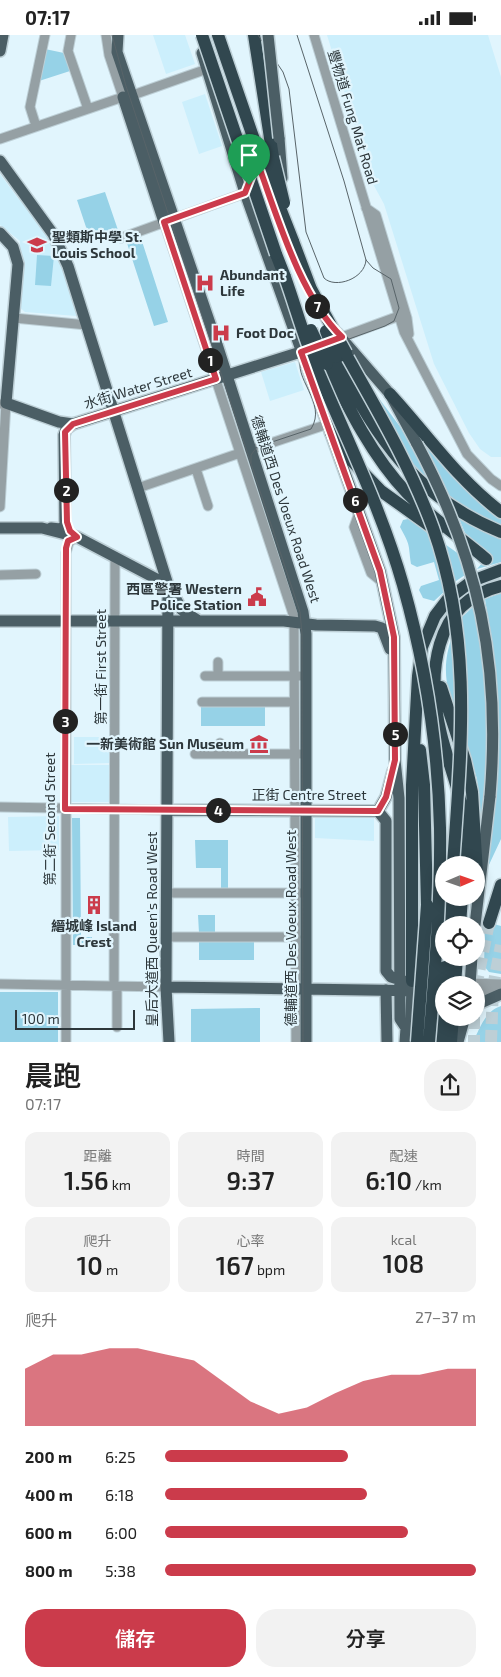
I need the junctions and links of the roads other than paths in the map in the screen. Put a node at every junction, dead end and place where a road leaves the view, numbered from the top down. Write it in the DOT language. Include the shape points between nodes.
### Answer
graph roads {
  1 [pos="3,35"];
  2 [pos="45,35"];
  3 [pos="72,35"];
  4 [pos="106,35"];
  5 [pos="118,35"];
  6 [pos="197,35"];
  7 [pos="202,35"];
  8 [pos="213,35"];
  9 [pos="218,35"];
  10 [pos="254,35"];
  11 [pos="268,35"];
  12 [pos="314,35"];
  13 [pos="0,51"];
  14 [pos="207,69"];
  15 [pos="128,96"];
  16 [pos="88,109"];
  17 [pos="36,126"];
  18 [pos="0,139"];
  19 [pos="254,153"];
  20 [pos="0,161"];
  21 [pos="245,193"];
  22 [pos="169,220"];
  23 [pos="0,233"];
  24 [pos="121,238"];
  25 [pos="290,240"];
  26 [pos="285,277"];
  27 [pos="311,289"];
  28 [pos="403,317"];
  29 [pos="14,318"];
  30 [pos="87,325"];
  31 [pos="342,337"];
  32 [pos="301,352"];
  33 [pos="222,378"];
  34 [pos="390,394"];
  35 [pos="3,404"];
  36 [pos="114,411"];
  37 [pos="73,424"];
  38 [pos="330,429"];
  39 [pos="369,430"];
  40 [pos="245,451"];
  41 [pos="196,469"];
  42 [pos="501,486"];
  43 [pos="138,488"];
  44 [pos="208,506"];
  45 [pos="0,507"];
  46 [pos="501,512"];
  47 [pos="359,513"];
  48 [pos="66,517"];
  49 [pos="0,528"];
  50 [pos="42,528"];
  51 [pos="501,533"];
  52 [pos="77,537"];
  53 [pos="471,547"];
  54 [pos="115,557"];
  55 [pos="486,559"];
  56 [pos="501,570"];
  57 [pos="36,574"];
  58 [pos="0,575"];
  59 [pos="382,582"];
  60 [pos="168,585"];
  61 [pos="501,585"];
  62 [pos="0,621"];
  63 [pos="66,621"];
  64 [pos="115,622"];
  65 [pos="168,622"];
  66 [pos="203,622"];
  67 [pos="300,623"];
  68 [pos="394,660"];
  69 [pos="218,662"];
  70 [pos="436,670"];
  71 [pos="205,676"];
  72 [pos="218,676"];
  73 [pos="300,676"];
  74 [pos="202,701"];
  75 [pos="288,701"];
  76 [pos="416,723"];
  77 [pos="220,743"];
  78 [pos="300,753"];
  79 [pos="195,754"];
  80 [pos="220,754"];
  81 [pos="395,760"];
  82 [pos="0,807"];
  83 [pos="65,809"];
  84 [pos="116,809"];
  85 [pos="167,810"];
  86 [pos="301,811"];
  87 [pos="378,811"];
  88 [pos="454,856"];
  89 [pos="464,856"];
  90 [pos="476,856"];
  91 [pos="482,856"];
  92 [pos="501,885"];
  93 [pos="167,893"];
  94 [pos="301,893"];
  95 [pos="489,923"];
  96 [pos="166,937"];
  97 [pos="296,937"];
  98 [pos="0,984"];
  99 [pos="501,984"];
  100 [pos="406,985"];
  101 [pos="435,985"];
  102 [pos="485,985"];
  103 [pos="65,986"];
  104 [pos="116,987"];
  105 [pos="166,987"];
  106 [pos="485,988"];
  107 [pos="301,989"];
  108 [pos="386,990"];
  109 [pos="501,990"];
  110 [pos="435,991"];
  111 [pos="501,994"];
  112 [pos="485,1001"];
  113 [pos="442,1026"];
  114 [pos="458,1026"];
  115 [pos="461,1026"];
  116 [pos="117,1027"];
  117 [pos="66,1042"];
  118 [pos="168,1042"];
  119 [pos="296,1042"];
  120 [pos="306,1042"];
  121 [pos="387,1042"];
  122 [pos="405,1042"];
  123 [pos="417,1042"];
  124 [pos="429,1042"];
  125 [pos="441,1042"];
  126 [pos="451,1042"];
  127 [pos="458,1042"];
  1 -- 13 [label="main road"];
  2 -- 17 [label="street" via="30,107"];
  3 -- 16 [label="street" via="68,51"];
  4 -- 15 [label="street, 德輔道西 Des Voeux Road West" via="107,50"];
  5 -- 15 [label="main road, 德輔道西 Des Voeux Road West" via="118,52"];
  6 -- 14 [label="main road"];
  7 -- 26 [label="highway, bridge"];
  8 -- 19 [label="main road"];
  9 -- 25 [label="highway, bridge"];
  10 -- 25 [label="highway, bridge" via="267,129"];
  11 -- 25 [label="main road, bridge"];
  12 -- 28 [label="street, 豐物道 Fung Mat Road"];
  14 -- 15 [label="street"];
  14 -- 21 [label="main road"];
  15 -- 16 [label="street"];
  15 -- 22 [label="main road, 德輔道西 Des Voeux Road West"];
  16 -- 17 [label="street"];
  17 -- 18 [label="street"];
  19 -- 21 [label="main road" via="252,175"];
  19 -- 25 [label="main road"];
  20 -- 30 [label="main road, 皇后大道西 Queen's Road West" via="61,249"];
  21 -- 22 [label="street"];
  21 -- 32 [label="main road"];
  22 -- 24 [label="street"];
  22 -- 33 [label="main road, 德輔道西 Des Voeux Road West"];
  23 -- 29 [label="main road" via="13,247 18,260"];
  25 -- 27 [label="highway"];
  25 -- 31 [label="main road" via="317,306"];
  26 -- 39 [label="highway, bridge" via="344,399"];
  26 -- 124 [label="highway, bridge" via="317,369 379,514 403,583 420,653 434,746 440,827"];
  27 -- 39 [label="highway, bridge" via="336,357"];
  27 -- 88 [label="highway, bridge" via="407,467 433,529 445,569 458,631 462,694"];
  28 -- 31 [label="street"];
  28 -- 42 [label="street, 豐物道 Fung Mat Road" via="410,344 467,454"];
  29 -- 30 [label="street"];
  29 -- 35 [label="main road"];
  30 -- 36 [label="main road, 皇后大道西 Queen's Road West"];
  31 -- 32 [label="main road, 水街 Water Street"];
  31 -- 34 [label="main road"];
  32 -- 33 [label="main road, 水街 Water Street"];
  32 -- 38 [label="main road"];
  33 -- 36 [label="main road, 水街 Water Street"];
  33 -- 40 [label="main road, 德輔道西 Des Voeux Road West"];
  34 -- 46 [label="highway" via="458,474"];
  34 -- 91 [label="main road, bridge" via="452,514 480,598 490,647 495,746"];
  35 -- 37 [label="main road, 水街 Water Street"];
  35 -- 45 [label="street"];
  36 -- 37 [label="main road, 水街 Water Street"];
  36 -- 43 [label="main road, 皇后大道西 Queen's Road West"];
  37 -- 48 [label="main road" via="64,435"];
  38 -- 40 [label="street"];
  38 -- 47 [label="main road"];
  38 -- 53 [label="highway" via="348,457 381,491 432,528"];
  39 -- 51 [label="highway" via="436,497"];
  39 -- 53 [label="highway" via="388,471 408,494"];
  40 -- 41 [label="street"];
  40 -- 67 [label="main road, 德輔道西 Des Voeux Road West" via="271,530 301,601"];
  41 -- 43 [label="street"];
  41 -- 44 [label="street"];
  43 -- 60 [label="main road, 皇后大道西 Queen's Road West"];
  47 -- 59 [label="main road"];
  47 -- 59 [label="street" via="354,527 371,573"];
  48 -- 50 [label="main road" via="63,528"];
  48 -- 52 [label="main road" via="70,531"];
  49 -- 50 [label="main road"];
  50 -- 52 [label="main road"];
  52 -- 54 [label="main road"];
  52 -- 63 [label="street, 第二街 Second Street" via="68,541 66,548"];
  53 -- 55 [label="highway"];
  54 -- 60 [label="main road"];
  54 -- 64 [label="street, 第一街 First Street"];
  56 -- 76 [label="highway" via="464,586 435,616 421,654"];
  57 -- 58 [label="street"];
  59 -- 68 [label="main road" via="394,637"];
  60 -- 65 [label="main road, 皇后大道西 Queen's Road West"];
  60 -- 66 [label="main road" via="182,610 192,619"];
  61 -- 70 [label="highway" via="471,598 452,617 440,642"];
  62 -- 63 [label="main road"];
  63 -- 64 [label="main road"];
  63 -- 83 [label="street, 第二街 Second Street"];
  64 -- 65 [label="main road"];
  64 -- 84 [label="street, 第一街 First Street"];
  65 -- 66 [label="main road"];
  65 -- 85 [label="main road, 皇后大道西 Queen's Road West"];
  66 -- 67 [label="main road"];
  67 -- 68 [label="main road" via="382,628"];
  67 -- 73 [label="main road, 德輔道西 Des Voeux Road West"];
  68 -- 81 [label="main road"];
  69 -- 72 [label="street"];
  70 -- 89 [label="highway" via="438,719 460,795"];
  70 -- 90 [label="highway" via="472,792"];
  71 -- 72 [label="street"];
  72 -- 73 [label="street"];
  73 -- 78 [label="main road, 德輔道西 Des Voeux Road West"];
  74 -- 75 [label="street"];
  76 -- 100 [label="highway"];
  76 -- 123 [label="highway, bridge" via="424,785 427,905"];
  77 -- 80 [label="street"];
  78 -- 80 [label="street"];
  78 -- 86 [label="main road, 德輔道西 Des Voeux Road West"];
  79 -- 80 [label="street"];
  81 -- 87 [label="main road" via="386,797"];
  81 -- 100 [label="main road"];
  82 -- 83 [label="street, 正街 Centre Street"];
  83 -- 84 [label="street, 正街 Centre Street"];
  83 -- 103 [label="street, 第二街 Second Street"];
  84 -- 85 [label="street, 正街 Centre Street"];
  84 -- 104 [label="street, 第一街 First Street"];
  85 -- 86 [label="main road, 正街 Centre Street"];
  85 -- 93 [label="main road, 皇后大道西 Queen's Road West"];
  86 -- 87 [label="main road, 正街 Centre Street"];
  86 -- 94 [label="main road, 德輔道西 Des Voeux Road West"];
  87 -- 100 [label="main road" via="386,821 386,971 390,977"];
  92 -- 95 [label="highway"];
  93 -- 94 [label="street"];
  93 -- 96 [label="main road, 皇后大道西 Queen's Road West"];
  94 -- 97 [label="street, 德輔道西 Des Voeux Road West"];
  94 -- 107 [label="main road, 德輔道西 Des Voeux Road West"];
  96 -- 97 [label="street"];
  96 -- 105 [label="main road, 皇后大道西 Queen's Road West"];
  97 -- 107 [label="street, 德輔道西 Des Voeux Road West"];
  98 -- 103 [label="street"];
  99 -- 102 [label="street"];
  100 -- 101 [label="main road"];
  100 -- 108 [label="main road"];
  100 -- 110 [label="main road"];
  100 -- 122 [label="main road" via="400,1019 406,1028"];
  103 -- 104 [label="street"];
  103 -- 117 [label="street, 第二街 Second Street"];
  104 -- 105 [label="street"];
  104 -- 116 [label="street, 第一街 First Street"];
  105 -- 107 [label="main road"];
  105 -- 118 [label="main road, 皇后大道西 Queen's Road West"];
  106 -- 109 [label="street"];
  107 -- 108 [label="main road"];
  107 -- 119 [label="street, 德輔道西 Des Voeux Road West"];
  107 -- 120 [label="main road, 德輔道西 Des Voeux Road West"];
  108 -- 121 [label="main road"];
  111 -- 112 [label="main road"];
  113 -- 125 [label="highway"];
  114 -- 126 [label="highway"];
  115 -- 127 [label="main road"];
}
